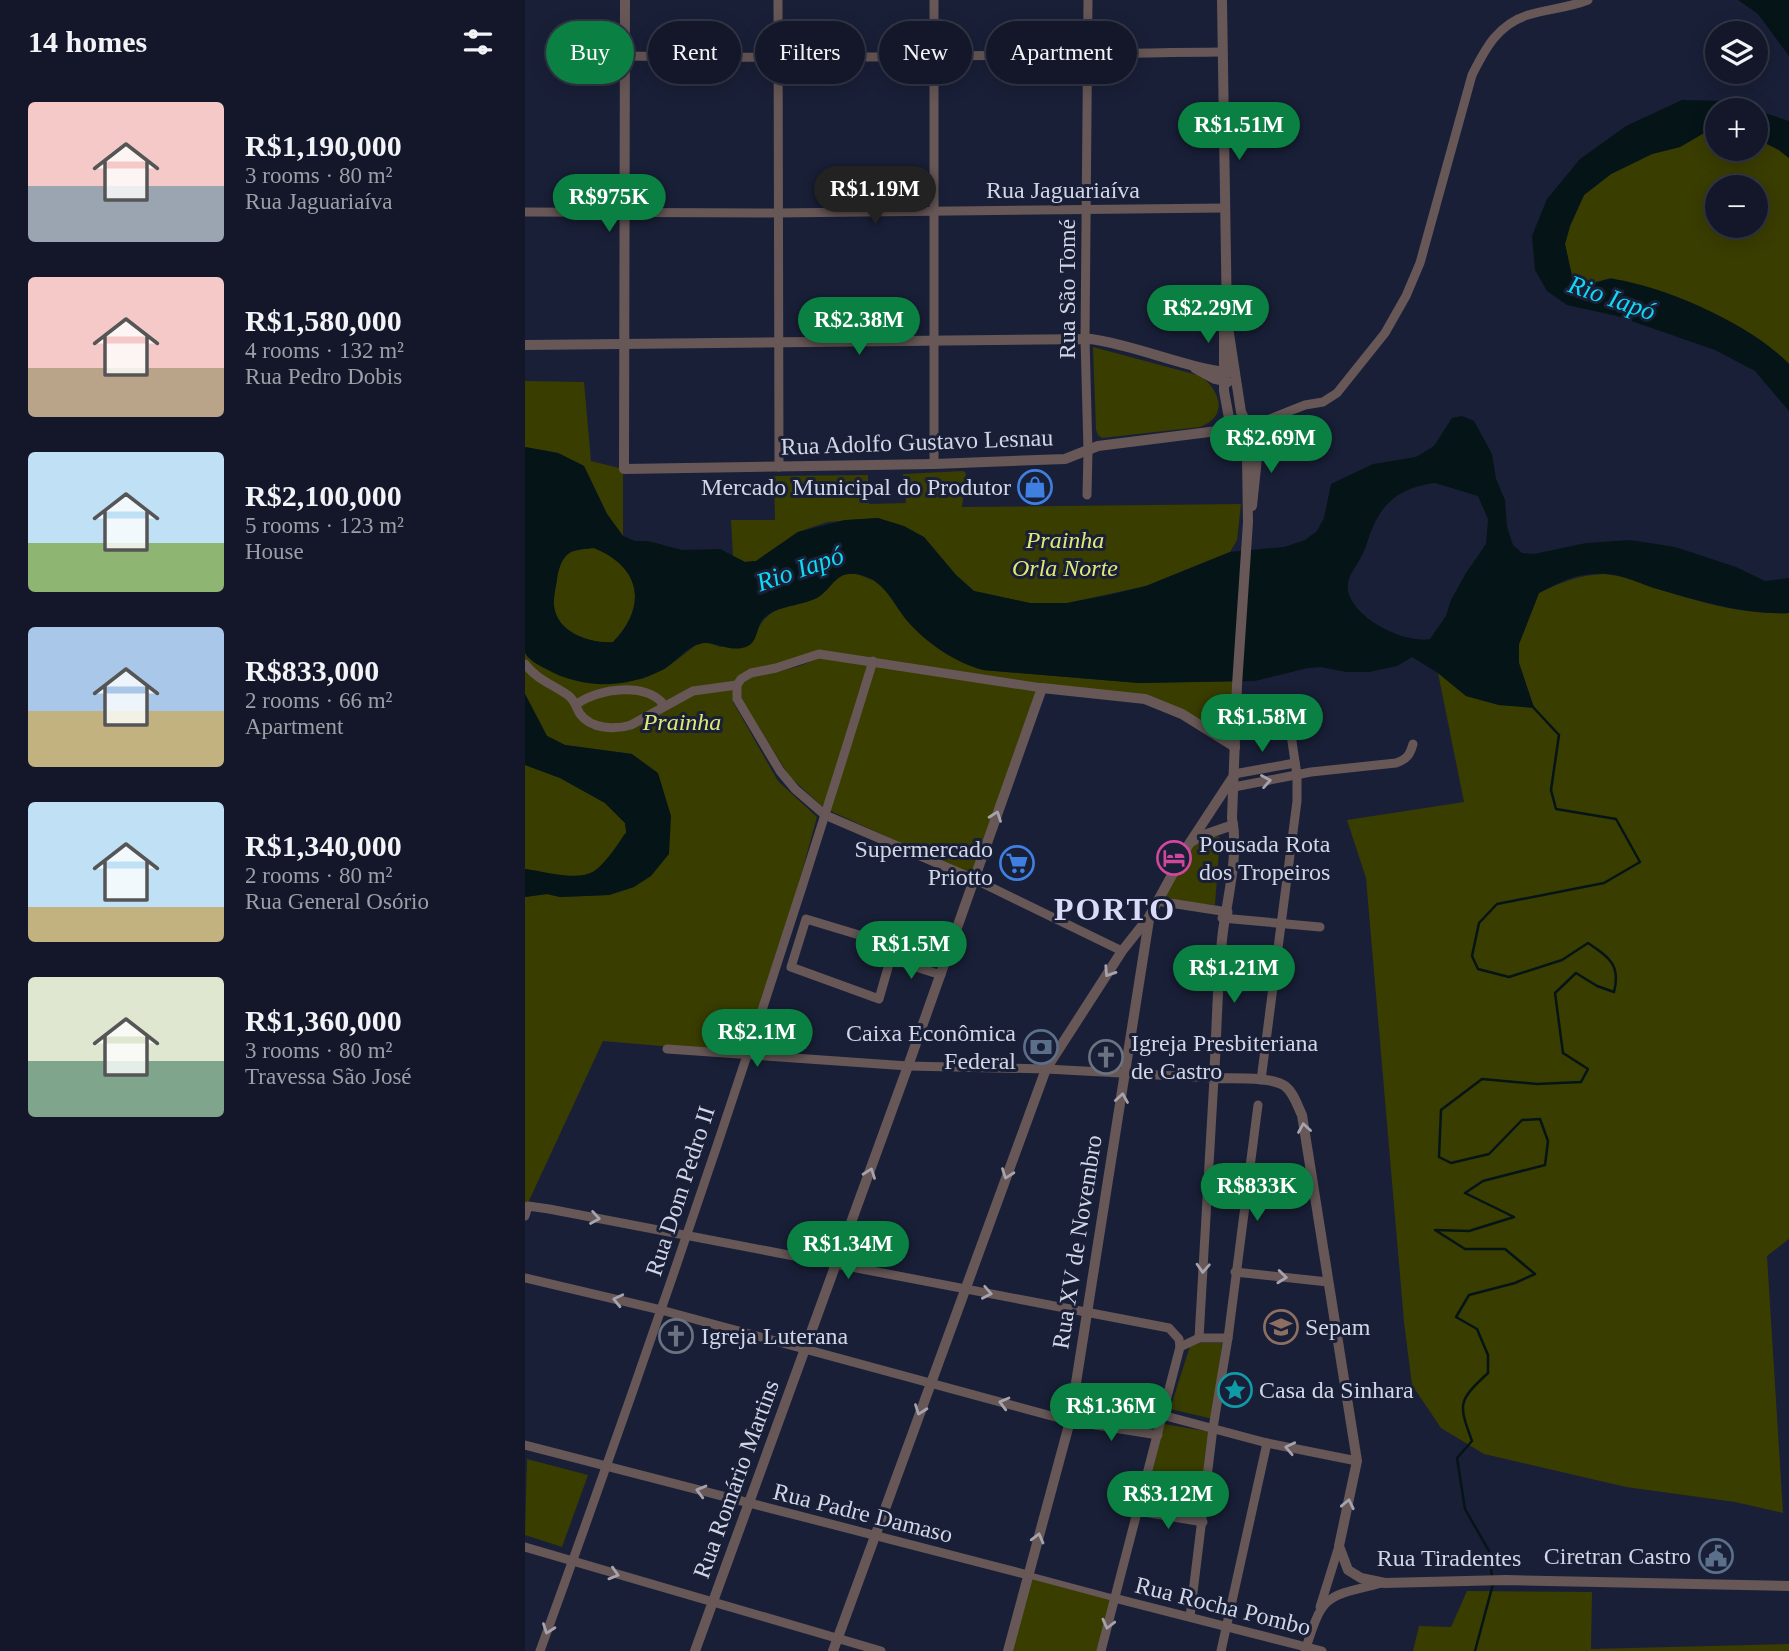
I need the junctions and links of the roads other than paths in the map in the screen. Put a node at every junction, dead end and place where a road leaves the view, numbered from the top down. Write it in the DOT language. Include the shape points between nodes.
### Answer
graph roads {
  1 [pos="625,0"];
  2 [pos="778,0"];
  3 [pos="934,0"];
  4 [pos="1088,0"];
  5 [pos="1222,0"];
  6 [pos="1588,0"];
  7 [pos="625,21"];
  8 [pos="778,21"];
  9 [pos="934,21"];
  10 [pos="1088,21"];
  11 [pos="1221,52"];
  12 [pos="1137,53"];
  13 [pos="634,57"];
  14 [pos="755,59"];
  15 [pos="626,84"];
  16 [pos="778,84"];
  17 [pos="933,84"];
  18 [pos="1087,84"];
  19 [pos="1224,208"];
  20 [pos="1087,210"];
  21 [pos="625,211"];
  22 [pos="935,211"];
  23 [pos="525,212"];
  24 [pos="777,213"];
  25 [pos="1084,339"];
  26 [pos="935,341"];
  27 [pos="778,343"];
  28 [pos="525,345"];
  29 [pos="624,345"];
  30 [pos="1230,377"];
  31 [pos="1249,427"];
  32 [pos="1234,430"];
  33 [pos="1088,451"];
  34 [pos="934,464"];
  35 [pos="779,467"];
  36 [pos="1087,495"];
  37 [pos="1248,522"];
  38 [pos="873,661"];
  39 [pos="525,664"];
  40 [pos="737,685"];
  41 [pos="1042,688"];
  42 [pos="1286,701"];
  43 [pos="577,704"];
  44 [pos="664,705"];
  45 [pos="1413,744"];
  46 [pos="1235,747"];
  47 [pos="1295,763"];
  48 [pos="1234,775"];
  49 [pos="1297,775"];
  50 [pos="1234,787"];
  51 [pos="1214,806"];
  52 [pos="825,815"];
  53 [pos="1232,820"];
  54 [pos="1189,844"];
  55 [pos="974,878"];
  56 [pos="1157,901"];
  57 [pos="1224,918"];
  58 [pos="1280,925"];
  59 [pos="1320,928"];
  60 [pos="1140,937"];
  61 [pos="1122,951"];
  62 [pos="1143,951"];
  63 [pos="891,959"];
  64 [pos="941,975"];
  65 [pos="667,1049"];
  66 [pos="745,1056"];
  67 [pos="908,1066"];
  68 [pos="1046,1069"];
  69 [pos="1126,1073"];
  70 [pos="1214,1078"];
  71 [pos="1261,1080"];
  72 [pos="1258,1105"];
  73 [pos="526,1211"];
  74 [pos="687,1235"];
  75 [pos="837,1264"];
  76 [pos="1235,1272"];
  77 [pos="525,1278"];
  78 [pos="1328,1282"];
  79 [pos="965,1288"];
  80 [pos="661,1310"];
  81 [pos="1086,1311"];
  82 [pos="1199,1338"];
  83 [pos="1227,1338"];
  84 [pos="806,1348"];
  85 [pos="1180,1348"];
  86 [pos="930,1384"];
  87 [pos="1162,1415"];
  88 [pos="1070,1421"];
  89 [pos="1213,1428"];
  90 [pos="1158,1435"];
  91 [pos="1266,1443"];
  92 [pos="525,1445"];
  93 [pos="1357,1461"];
  94 [pos="607,1466"];
  95 [pos="749,1503"];
  96 [pos="1138,1511"];
  97 [pos="1203,1522"];
  98 [pos="875,1536"];
  99 [pos="1339,1546"];
  100 [pos="525,1548"];
  101 [pos="573,1562"];
  102 [pos="1028,1575"];
  103 [pos="1385,1583"];
  104 [pos="1789,1586"];
  105 [pos="1115,1598"];
  106 [pos="712,1603"];
  107 [pos="1319,1609"];
  108 [pos="1190,1617"];
  109 [pos="1226,1627"];
  110 [pos="837,1639"];
  111 [pos="1305,1649"];
  112 [pos="540,1651"];
  113 [pos="695,1651"];
  114 [pos="833,1651"];
  115 [pos="881,1651"];
  116 [pos="1008,1651"];
  117 [pos="1101,1651"];
  118 [pos="1221,1651"];
  119 [pos="1322,1651"];
  1 -- 7 [label="street"];
  2 -- 8 [label="street"];
  3 -- 9 [label="street"];
  4 -- 10 [label="street, Rua São Tomé"];
  5 -- 11 [label="street"];
  6 -- 31 [label="street" via="1526,15 1496,35 1472,75 1420,263 1385,333 1337,393"];
  11 -- 12 [label="street"];
  11 -- 19 [label="street"];
  13 -- 14 [label="street"];
  15 -- 21 [label="street"];
  16 -- 24 [label="street"];
  17 -- 22 [label="street"];
  18 -- 20 [label="street, Rua São Tomé"];
  19 -- 20 [label="street, Rua Jaguariaíva"];
  19 -- 30 [label="street" via="1224,332"];
  20 -- 22 [label="street, Rua Jaguariaíva"];
  20 -- 25 [label="street, Rua São Tomé"];
  21 -- 23 [label="street, Rua Jaguariaíva"];
  21 -- 24 [label="street, Rua Jaguariaíva"];
  21 -- 29 [label="street"];
  22 -- 24 [label="street, Rua Jaguariaíva"];
  22 -- 26 [label="street"];
  24 -- 27 [label="street"];
  25 -- 26 [label="street"];
  25 -- 30 [label="street" via="1107,341 1193,366 1202,373"];
  25 -- 33 [label="street, Rua São Tomé"];
  26 -- 27 [label="street"];
  26 -- 34 [label="street"];
  27 -- 29 [label="street"];
  27 -- 35 [label="street"];
  28 -- 29 [label="street"];
  29 -- 35 [label="street, Rua Adolfo Gustavo Lesnau" via="624,469"];
  30 -- 31 [label="street"];
  30 -- 32 [label="street" via="1229,418"];
  31 -- 32 [label="street, Rua Adolfo Gustavo Lesnau"];
  31 -- 37 [label="street" via="1257,458"];
  32 -- 33 [label="street, Rua Adolfo Gustavo Lesnau" via="1098,446"];
  32 -- 37 [label="street" via="1247,458"];
  33 -- 34 [label="street, Rua Adolfo Gustavo Lesnau" via="1065,459"];
  33 -- 36 [label="street, Rua São Tomé"];
  34 -- 35 [label="street, Rua Adolfo Gustavo Lesnau"];
  37 -- 46 [label="street"];
  38 -- 40 [label="street" via="819,653 751,673"];
  38 -- 41 [label="street"];
  38 -- 52 [label="street, Rua Dom Pedro II"];
  39 -- 43 [label="street" via="537,678"];
  40 -- 44 [label="street" via="693,691"];
  40 -- 52 [label="street" via="743,711 785,779"];
  41 -- 46 [label="street" via="1145,699 1182,714"];
  55 -- 41 [label="street, Rua Romário Martins, one-way"];
  42 -- 47 [label="street"];
  43 -- 44 [label="street" via="602,692 625,691 651,694"];
  43 -- 44 [label="street" via="589,722 614,727 631,725"];
  45 -- 49 [label="street" via="1405,760 1396,763"];
  46 -- 48 [label="street"];
  47 -- 48 [label="street"];
  47 -- 49 [label="street"];
  48 -- 50 [label="street"];
  48 -- 51 [label="street, Rua XV de Novembro"];
  50 -- 49 [label="street, one-way"];
  49 -- 58 [label="street"];
  50 -- 53 [label="street"];
  51 -- 53 [label="street" via="1226,808"];
  51 -- 54 [label="street, Rua XV de Novembro"];
  52 -- 55 [label="street"];
  52 -- 66 [label="street, Rua Dom Pedro II"];
  53 -- 54 [label="street"];
  53 -- 57 [label="street"];
  54 -- 56 [label="street, Rua XV de Novembro"];
  55 -- 61 [label="street"];
  55 -- 64 [label="street, Rua Romário Martins"];
  56 -- 57 [label="street"];
  56 -- 60 [label="street, Rua XV de Novembro"];
  57 -- 58 [label="street"];
  57 -- 70 [label="street"];
  58 -- 59 [label="street"];
  58 -- 71 [label="street"];
  60 -- 61 [label="street"];
  60 -- 62 [label="street, Rua XV de Novembro"];
  61 -- 62 [label="street"];
  61 -- 68 [label="street, one-way"];
  62 -- 69 [label="street, Rua XV de Novembro"];
  63 -- 63 [label="street" via="879,999 791,967 806,919 889,944"];
  63 -- 64 [label="street"];
  64 -- 67 [label="street, Rua Romário Martins"];
  65 -- 66 [label="street"];
  66 -- 67 [label="street"];
  66 -- 74 [label="street, Rua Dom Pedro II"];
  67 -- 68 [label="street"];
  75 -- 67 [label="street, Rua Romário Martins, one-way"];
  68 -- 69 [label="street"];
  68 -- 79 [label="street, one-way"];
  69 -- 70 [label="street"];
  81 -- 69 [label="street, Rua XV de Novembro, one-way"];
  70 -- 71 [label="street"];
  70 -- 82 [label="street, one-way"];
  78 -- 71 [label="street, one-way" via="1302,1115 1283,1084"];
  72 -- 76 [label="street"];
  73 -- 74 [label="street, one-way"];
  74 -- 75 [label="street"];
  74 -- 80 [label="street, Rua Dom Pedro II"];
  75 -- 79 [label="street"];
  75 -- 84 [label="street, Rua Romário Martins"];
  76 -- 78 [label="street, one-way"];
  76 -- 83 [label="street"];
  80 -- 77 [label="street, one-way"];
  78 -- 93 [label="street"];
  79 -- 81 [label="street, one-way"];
  79 -- 86 [label="street"];
  80 -- 84 [label="street"];
  80 -- 94 [label="street, Rua Dom Pedro II"];
  81 -- 85 [label="street" via="1168,1328 1179,1339"];
  81 -- 88 [label="street, Rua XV de Novembro"];
  82 -- 83 [label="street"];
  82 -- 85 [label="street"];
  83 -- 89 [label="street"];
  84 -- 86 [label="street"];
  84 -- 95 [label="street, Rua Romário Martins"];
  85 -- 87 [label="street"];
  88 -- 86 [label="street, one-way"];
  86 -- 98 [label="street, one-way"];
  87 -- 89 [label="street"];
  87 -- 90 [label="street"];
  88 -- 90 [label="street"];
  102 -- 88 [label="street, Rua XV de Novembro, one-way"];
  89 -- 91 [label="street"];
  89 -- 97 [label="street"];
  90 -- 96 [label="street"];
  93 -- 91 [label="street, one-way"];
  91 -- 109 [label="street"];
  92 -- 94 [label="street, Rua Padre Damaso"];
  99 -- 93 [label="street, one-way"];
  95 -- 94 [label="street, Rua Padre Damaso, one-way"];
  94 -- 101 [label="street, Rua Dom Pedro II"];
  95 -- 98 [label="street, Rua Padre Damaso"];
  95 -- 106 [label="street, Rua Romário Martins"];
  96 -- 97 [label="street"];
  96 -- 105 [label="street"];
  97 -- 108 [label="street"];
  98 -- 102 [label="street, Rua Padre Damaso"];
  98 -- 110 [label="street"];
  99 -- 103 [label="street, Rua Tiradentes" via="1347,1570"];
  99 -- 107 [label="street"];
  100 -- 101 [label="street"];
  101 -- 106 [label="street, one-way"];
  101 -- 112 [label="street, Rua Dom Pedro II, one-way"];
  102 -- 105 [label="street"];
  102 -- 116 [label="street, Rua XV de Novembro"];
  103 -- 104 [label="street, Rua Tiradentes" via="1506,1580"];
  103 -- 107 [label="street" via="1331,1597"];
  105 -- 108 [label="street, Rua Rocha Pombo"];
  105 -- 117 [label="street, one-way"];
  106 -- 110 [label="street"];
  106 -- 113 [label="street, Rua Romário Martins"];
  107 -- 111 [label="street"];
  108 -- 109 [label="street, Rua Rocha Pombo"];
  109 -- 111 [label="street, Rua Rocha Pombo"];
  109 -- 118 [label="street"];
  110 -- 114 [label="street"];
  110 -- 115 [label="street"];
  111 -- 119 [label="street, Rua Rocha Pombo"];
}
